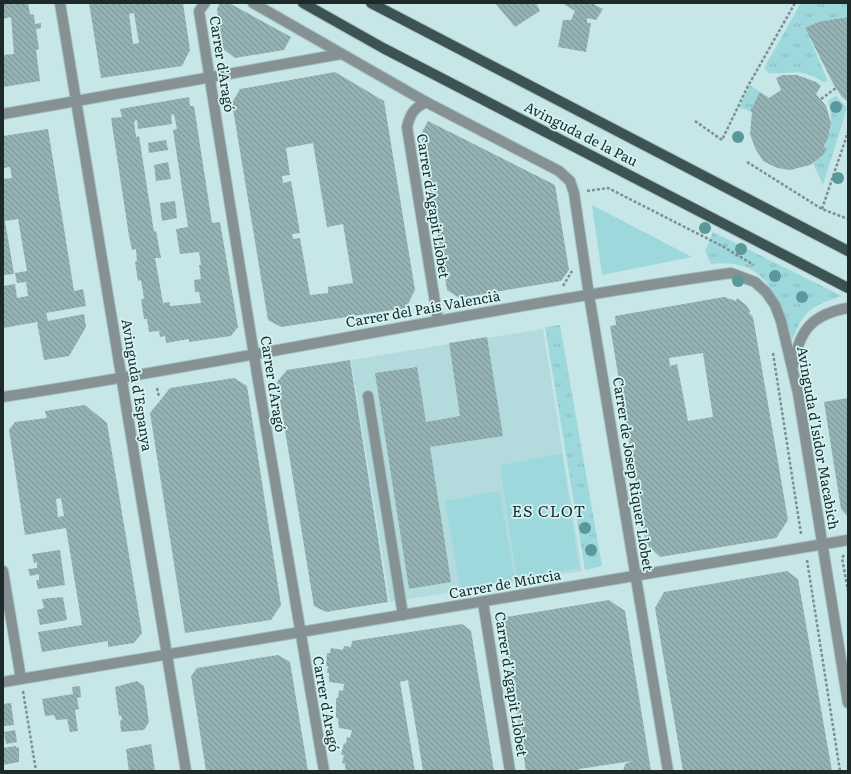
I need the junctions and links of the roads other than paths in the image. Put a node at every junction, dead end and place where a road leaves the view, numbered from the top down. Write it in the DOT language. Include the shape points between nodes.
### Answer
graph roads {
  1 [pos="60,3"];
  2 [pos="205,3"];
  3 [pos="254,3"];
  4 [pos="303,3"];
  5 [pos="371,3"];
  6 [pos="341,54"];
  7 [pos="210,78"];
  8 [pos="77,102"];
  9 [pos="426,102"];
  10 [pos="3,114"];
  11 [pos="848,251"];
  12 [pos="731,273"];
  13 [pos="848,288"];
  14 [pos="589,295"];
  15 [pos="848,308"];
  16 [pos="438,321"];
  17 [pos="254,353"];
  18 [pos="793,370"];
  19 [pos="121,378"];
  20 [pos="368,396"];
  21 [pos="3,397"];
  22 [pos="848,540"];
  23 [pos="823,544"];
  24 [pos="3,570"];
  25 [pos="636,576"];
  26 [pos="483,602"];
  27 [pos="403,615"];
  28 [pos="300,633"];
  29 [pos="166,655"];
  30 [pos="21,679"];
  31 [pos="3,682"];
  32 [pos="848,703"];
  33 [pos="186,771"];
  34 [pos="324,771"];
  35 [pos="510,771"];
  36 [pos="668,771"];
  1 -- 8 [label="street, Avinguda d'Espanya"];
  2 -- 7 [label="street, Carrer d'Aragó" via="199,11"];
  3 -- 6 [label="street"];
  4 -- 13 [label="main road, Avinguda de la Pau" via="383,48"];
  5 -- 11 [label="main road, Avinguda de la Pau"];
  6 -- 7 [label="street"];
  6 -- 9 [label="street"];
  7 -- 8 [label="street"];
  7 -- 17 [label="street, Carrer d'Aragó"];
  8 -- 10 [label="street"];
  8 -- 19 [label="street, Avinguda d'Espanya"];
  9 -- 14 [label="street, Carrer de Josep Riquer Llobet" via="559,171 570,181"];
  9 -- 16 [label="street, Carrer d'Agapit Llobet" via="414,110 407,127"];
  12 -- 14 [label="street, Carrer del País Valencià"];
  12 -- 18 [label="street, Avinguda d'Isidor Macabich" via="755,282 775,305"];
  14 -- 16 [label="street, Carrer del País Valencià"];
  14 -- 25 [label="street, Carrer de Josep Riquer Llobet"];
  15 -- 18 [label="street" via="834,310 811,323 802,335 796,350"];
  16 -- 17 [label="street, Carrer del País Valencià"];
  17 -- 19 [label="street, Carrer del País Valencià"];
  17 -- 28 [label="street, Carrer d'Aragó"];
  18 -- 23 [label="street, Avinguda d'Isidor Macabich"];
  19 -- 21 [label="street, Carrer del País Valencià"];
  19 -- 29 [label="street, Avinguda d'Espanya"];
  20 -- 27 [label="street"];
  22 -- 23 [label="street, Carrer de Múrcia"];
  23 -- 25 [label="street, Carrer de Múrcia"];
  23 -- 32 [label="street, Avinguda d'Isidor Macabich"];
  24 -- 30 [label="street"];
  25 -- 26 [label="street, Carrer de Múrcia"];
  25 -- 36 [label="street, Carrer de Josep Riquer Llobet"];
  26 -- 27 [label="street, Carrer de Múrcia"];
  26 -- 35 [label="street, Carrer d'Agapit Llobet"];
  27 -- 28 [label="street, Carrer de Múrcia"];
  28 -- 29 [label="street, Carrer de Múrcia"];
  28 -- 34 [label="street, Carrer d'Aragó"];
  29 -- 30 [label="street, Carrer de Múrcia"];
  29 -- 33 [label="street, Avinguda d'Espanya"];
  30 -- 31 [label="street, Carrer de Múrcia"];
}
